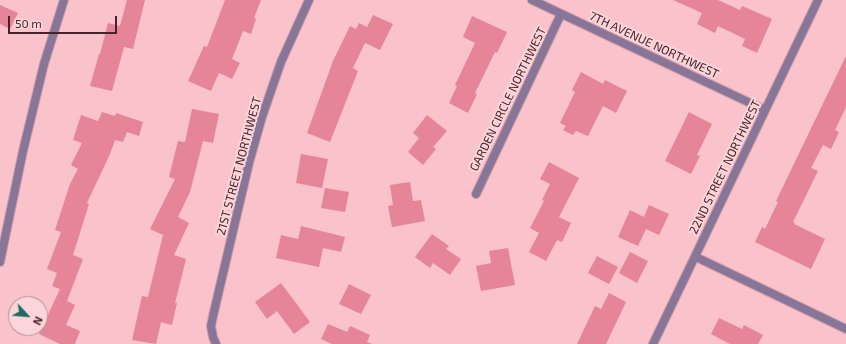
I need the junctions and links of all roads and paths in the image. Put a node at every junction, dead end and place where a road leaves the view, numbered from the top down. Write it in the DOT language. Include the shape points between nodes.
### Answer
graph roads {
  1 [pos="64,0"];
  2 [pos="309,0"];
  3 [pos="532,0"];
  4 [pos="818,0"];
  5 [pos="561,14"];
  6 [pos="765,110"];
  7 [pos="476,194"];
  8 [pos="2,240"];
  9 [pos="696,257"];
  10 [pos="0,262"];
  11 [pos="846,329"];
  12 [pos="216,343"];
  13 [pos="654,344"];
  1 -- 8 [label="street" via="44,64"];
  2 -- 12 [label="street, 21ST STREET NORTHWEST" via="281,62 249,163 211,326"];
  3 -- 5 [label="street, 7TH AVENUE NORTHWEST"];
  4 -- 6 [label="street, 22ND STREET NORTHWEST"];
  5 -- 6 [label="street, 7TH AVENUE NORTHWEST"];
  5 -- 7 [label="street, GARDEN CIRCLE NORTHWEST"];
  6 -- 9 [label="street, 22ND STREET NORTHWEST"];
  8 -- 10 [label="street"];
  9 -- 11 [label="street"];
  9 -- 13 [label="street, 22ND STREET NORTHWEST"];
}
